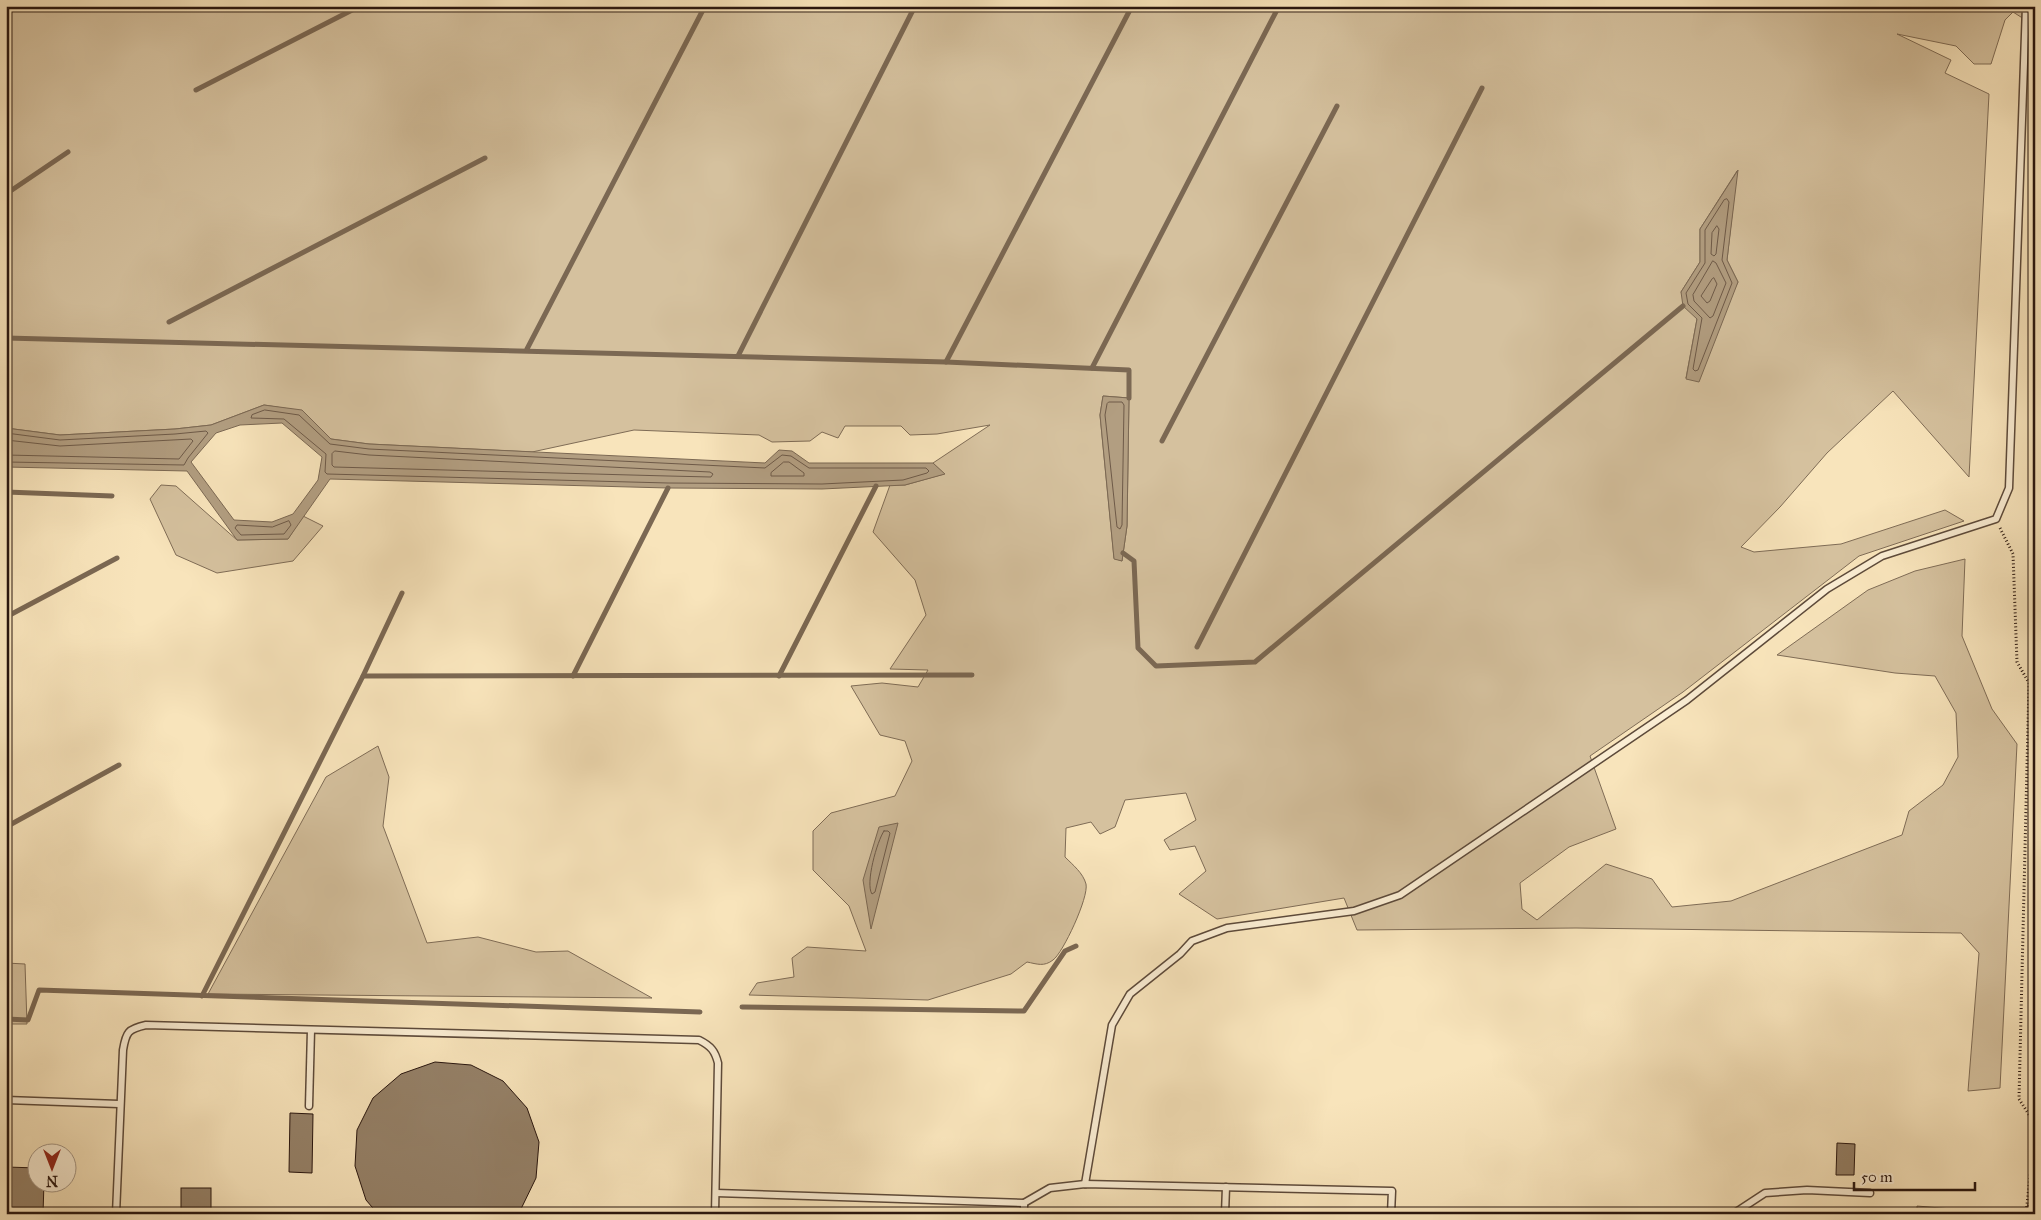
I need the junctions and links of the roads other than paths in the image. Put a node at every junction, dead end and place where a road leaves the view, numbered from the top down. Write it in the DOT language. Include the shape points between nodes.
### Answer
graph roads {
  1 [pos="2026,6"];
  2 [pos="310,1030"];
  3 [pos="6,1100"];
  4 [pos="119,1104"];
  5 [pos="309,1106"];
  6 [pos="1085,1184"];
  7 [pos="1226,1187"];
  8 [pos="716,1193"];
  9 [pos="1870,1193"];
  10 [pos="1024,1202"];
  11 [pos="116,1214"];
  12 [pos="715,1214"];
  13 [pos="1024,1214"];
  14 [pos="1225,1214"];
  15 [pos="1391,1214"];
  16 [pos="1734,1214"];
  1 -- 6 [label="lane" via="2009,488 1996,519 1882,556 1828,589 1687,700 1400,895 1354,911 1228,928 1192,941 1130,994 1112,1025"];
  2 -- 4 [label="lane" via="134,1028 125,1036"];
  2 -- 5 [label="lane"];
  2 -- 8 [label="lane" via="700,1040 715,1052 718,1062"];
  3 -- 4 [label="lane"];
  4 -- 11 [label="lane"];
  6 -- 7 [label="lane"];
  6 -- 10 [label="lane" via="1050,1188"];
  7 -- 14 [label="lane"];
  7 -- 15 [label="lane" via="1392,1191"];
  8 -- 10 [label="lane"];
  8 -- 12 [label="lane"];
  9 -- 16 [label="lane" via="1807,1190 1765,1193"];
  10 -- 13 [label="lane"];
}
